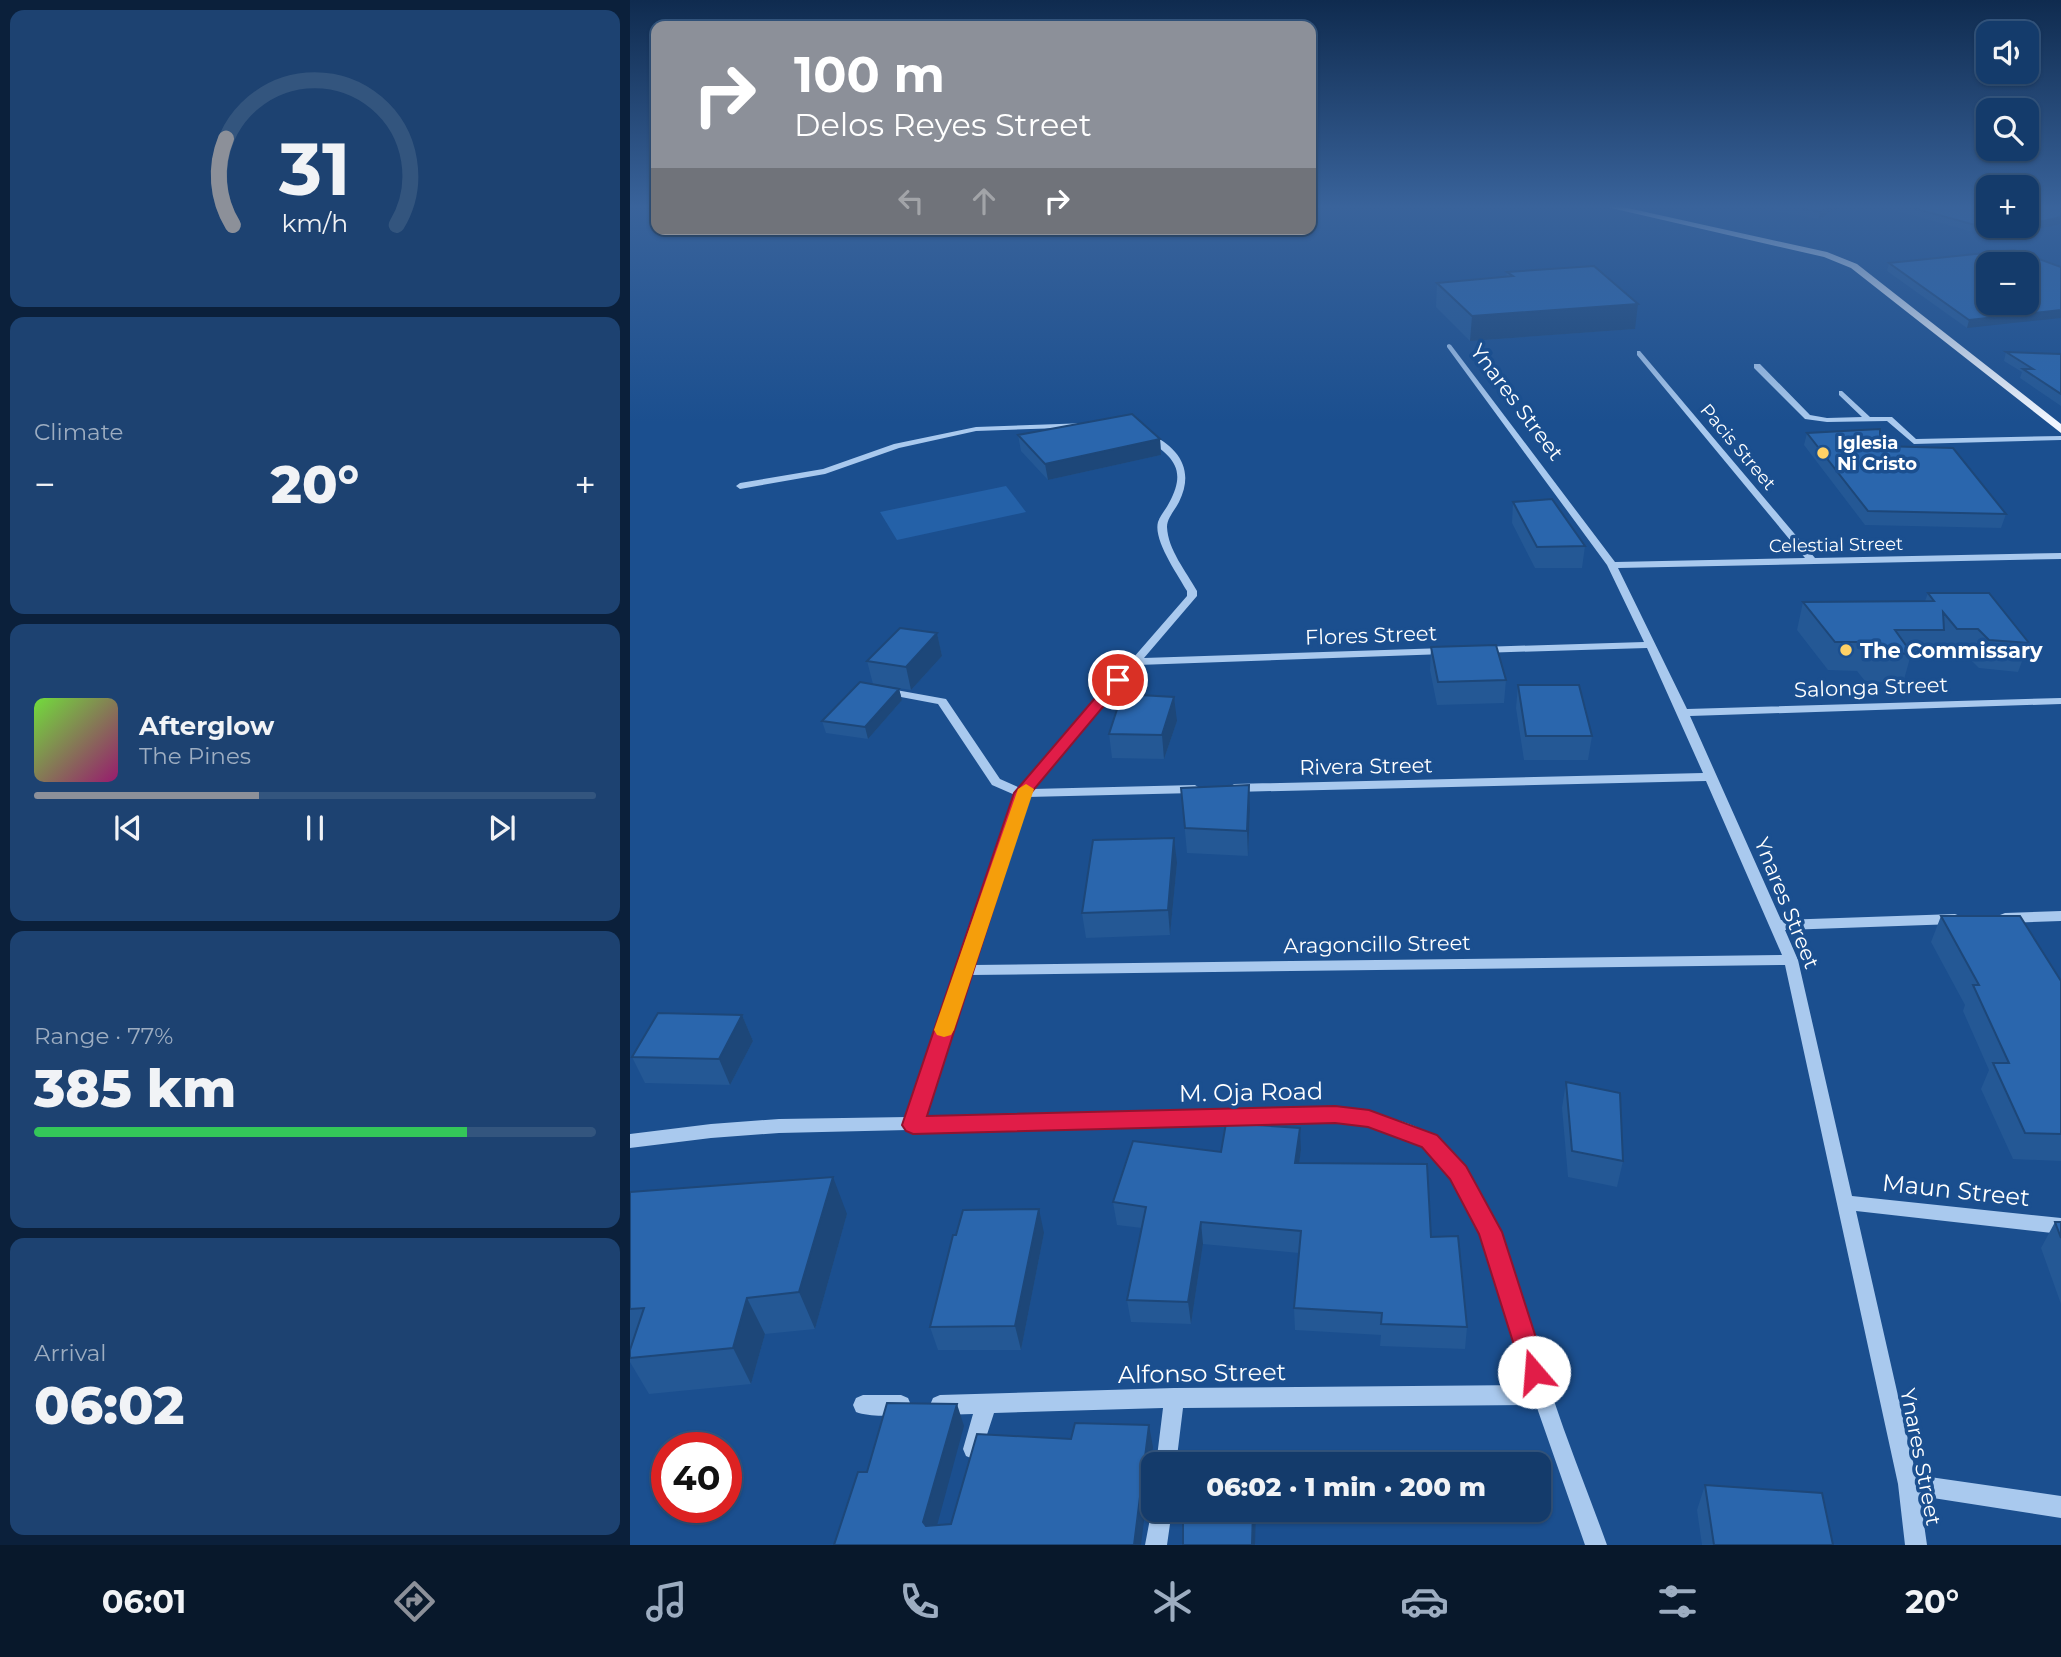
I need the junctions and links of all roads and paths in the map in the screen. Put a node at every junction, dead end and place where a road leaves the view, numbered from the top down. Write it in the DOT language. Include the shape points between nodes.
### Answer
graph roads {
  1 [pos="1868,277"];
  2 [pos="1449,346"];
  3 [pos="1640,354"];
  4 [pos="1757,366"];
  5 [pos="1842,393"];
  6 [pos="1868,419"];
  7 [pos="1889,419"];
  8 [pos="2057,423"];
  9 [pos="1098,424"];
  10 [pos="1136,425"];
  11 [pos="2061,430"];
  12 [pos="2061,438"];
  13 [pos="740,486"];
  14 [pos="2061,556"];
  15 [pos="1812,561"];
  16 [pos="1612,565"];
  17 [pos="1651,645"];
  18 [pos="1455,651"];
  19 [pos="1469,651"];
  20 [pos="1134,662"];
  21 [pos="872,689"];
  22 [pos="2061,701"];
  23 [pos="1683,713"];
  24 [pos="1710,777"];
  25 [pos="1022,793"];
  26 [pos="2061,916"];
  27 [pos="1993,918"];
  28 [pos="1966,919"];
  29 [pos="1777,925"];
  30 [pos="1791,960"];
  31 [pos="964,970"];
  32 [pos="913,1125"];
  33 [pos="630,1141"];
  34 [pos="1847,1203"];
  35 [pos="2061,1226"];
  36 [pos="1542,1395"];
  37 [pos="1174,1398"];
  38 [pos="863,1405"];
  39 [pos="986,1405"];
  40 [pos="1168,1452"];
  41 [pos="968,1469"];
  42 [pos="1908,1484"];
  43 [pos="2061,1507"];
  44 [pos="1159,1522"];
  45 [pos="1156,1545"];
  46 [pos="1595,1545"];
  47 [pos="1916,1545"];
  1 -- 8 [label="main road"];
  2 -- 16 [label="street, Ynares Street"];
  3 -- 15 [label="street, Pacis Street"];
  4 -- 6 [label="street" via="1808,417"];
  5 -- 6 [label="street"];
  6 -- 7 [label="street"];
  7 -- 12 [label="street" via="1914,442"];
  8 -- 11 [label="main road"];
  9 -- 13 [label="street" via="976,429 897,446 825,471"];
  10 -- 20 [label="street" via="1178,460 1180,494 1162,523 1165,543 1192,596"];
  14 -- 15 [label="street, Celestial Street"];
  15 -- 16 [label="street, Celestial Street"];
  16 -- 17 [label="street, Ynares Street"];
  17 -- 19 [label="street"];
  17 -- 23 [label="street, Ynares Street"];
  18 -- 20 [label="street, Flores Street"];
  20 -- 25 [label="street"];
  21 -- 25 [label="street" via="942,701 996,782"];
  22 -- 23 [label="street, Salonga Street"];
  23 -- 24 [label="street, Ynares Street"];
  24 -- 25 [label="street, Rivera Street"];
  24 -- 29 [label="street, Ynares Street"];
  25 -- 31 [label="street"];
  26 -- 27 [label="street"];
  28 -- 29 [label="street"];
  29 -- 30 [label="street, Ynares Street"];
  30 -- 31 [label="street, Aragoncillo Street"];
  30 -- 34 [label="street, Ynares Street"];
  31 -- 32 [label="street"];
  32 -- 33 [label="street, M. Oja Road" via="779,1126"];
  32 -- 36 [label="street, M. Oja Road" via="1335,1114 1369,1119 1430,1141 1458,1173 1490,1232"];
  34 -- 35 [label="street, Maun Street"];
  34 -- 42 [label="street, Ynares Street"];
  36 -- 37 [label="street, Alfonso Street"];
  36 -- 46 [label="street, M. Oja Road"];
  37 -- 39 [label="street, Alfonso Street"];
  37 -- 40 [label="street"];
  38 -- 39 [label="street, Alfonso Street"];
  39 -- 41 [label="street"];
  42 -- 43 [label="street"];
  42 -- 47 [label="street, Ynares Street"];
  44 -- 45 [label="street"];
}
